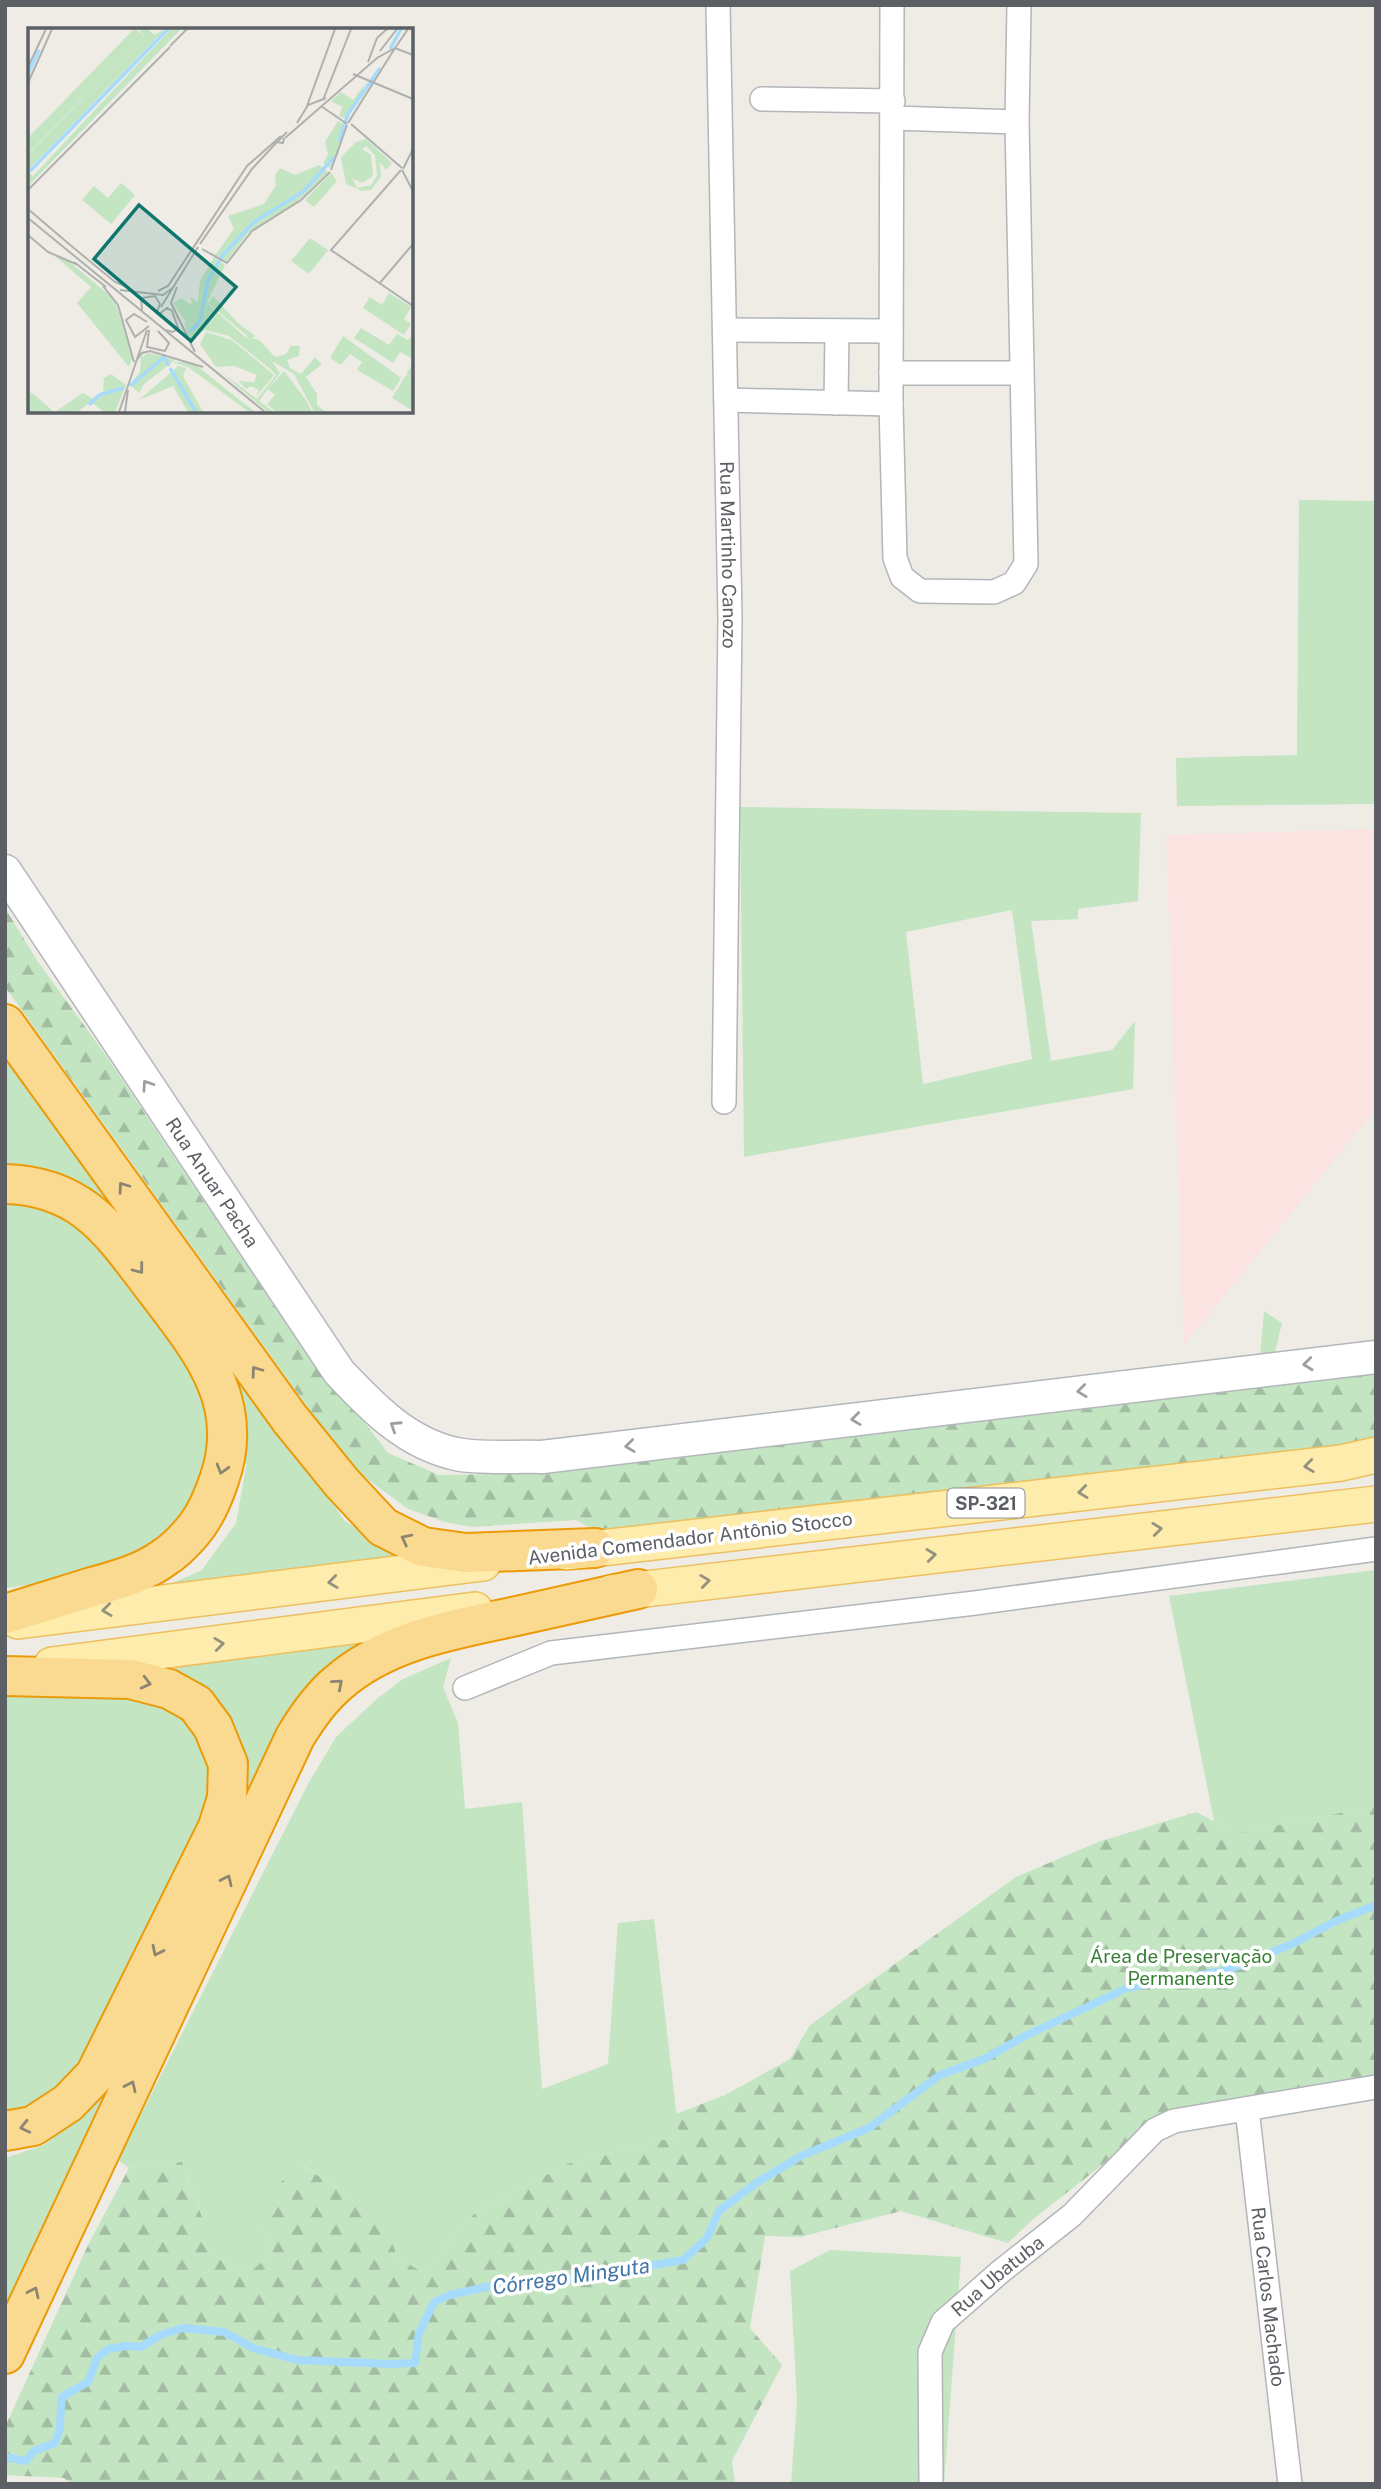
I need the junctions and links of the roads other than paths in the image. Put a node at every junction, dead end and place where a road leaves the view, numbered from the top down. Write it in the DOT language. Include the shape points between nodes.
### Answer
graph roads {
  1 [pos="718,5"];
  2 [pos="892,5"];
  3 [pos="1019,5"];
  4 [pos="762,99"];
  5 [pos="893,109"];
  6 [pos="1017,122"];
  7 [pos="724,330"];
  8 [pos="838,331"];
  9 [pos="891,331"];
  10 [pos="891,373"];
  11 [pos="1021,373"];
  12 [pos="726,400"];
  13 [pos="836,403"];
  14 [pos="891,404"];
  15 [pos="5,871"];
  16 [pos="5,1024"];
  17 [pos="724,1102"];
  18 [pos="5,1184"];
  19 [pos="1376,1357"];
  20 [pos="1376,1455"];
  21 [pos="1376,1504"];
  22 [pos="595,1548"];
  23 [pos="1376,1549"];
  24 [pos="638,1589"];
  25 [pos="5,1614"];
  26 [pos="5,1623"];
  27 [pos="5,1674"];
  28 [pos="465,1688"];
  29 [pos="1376,2087"];
  30 [pos="1247,2109"];
  31 [pos="5,2131"];
  32 [pos="5,2354"];
  33 [pos="931,2484"];
  34 [pos="1290,2484"];
  1 -- 7 [label="street, Rua Martinho Canozo"];
  2 -- 5 [label="street"];
  3 -- 6 [label="street"];
  4 -- 5 [label="street"];
  5 -- 6 [label="street"];
  5 -- 9 [label="street"];
  6 -- 11 [label="street"];
  7 -- 8 [label="street"];
  7 -- 12 [label="street, Rua Martinho Canozo"];
  8 -- 9 [label="street"];
  8 -- 13 [label="street"];
  9 -- 10 [label="street"];
  10 -- 11 [label="street"];
  10 -- 14 [label="street"];
  11 -- 14 [label="street" via="1026,564 1014,583 994,592 919,592 902,577 895,558"];
  12 -- 13 [label="street"];
  12 -- 17 [label="street, Rua Martinho Canozo" via="730,618"];
  13 -- 14 [label="street"];
  19 -- 15 [label="street, Rua Anuar Pacha, one-way" via="542,1457 457,1455 418,1441 381,1417 338,1372"];
  22 -- 16 [label="highway, one-way" via="467,1553 423,1547 383,1527 290,1419"];
  18 -- 25 [label="highway, one-way" via="51,1191 78,1203 107,1227 200,1347 219,1383 228,1421 225,1463 212,1500 193,1531 166,1557 131,1575"];
  20 -- 22 [label="main road, Avenida Comendador Antônio Stocco / SP-321, one-way"];
  24 -- 21 [label="main road, SP-321, one-way"];
  22 -- 26 [label="main road, Avenida Comendador Antônio Stocco, one-way"];
  23 -- 28 [label="street" via="551,1653"];
  27 -- 24 [label="main road, one-way"];
  32 -- 24 [label="highway, one-way" via="295,1737 314,1708 366,1662 397,1646"];
  27 -- 31 [label="highway, one-way" via="130,1679 169,1689 196,1704 213,1727 228,1764 227,1798 218,1827 95,2075 68,2103 33,2126"];
  29 -- 30 [label="street"];
  30 -- 33 [label="street, Rua Ubatuba" via="1174,2121 1155,2130 1072,2215 943,2322 930,2352"];
  30 -- 34 [label="street, Rua Carlos Machado"];
}
